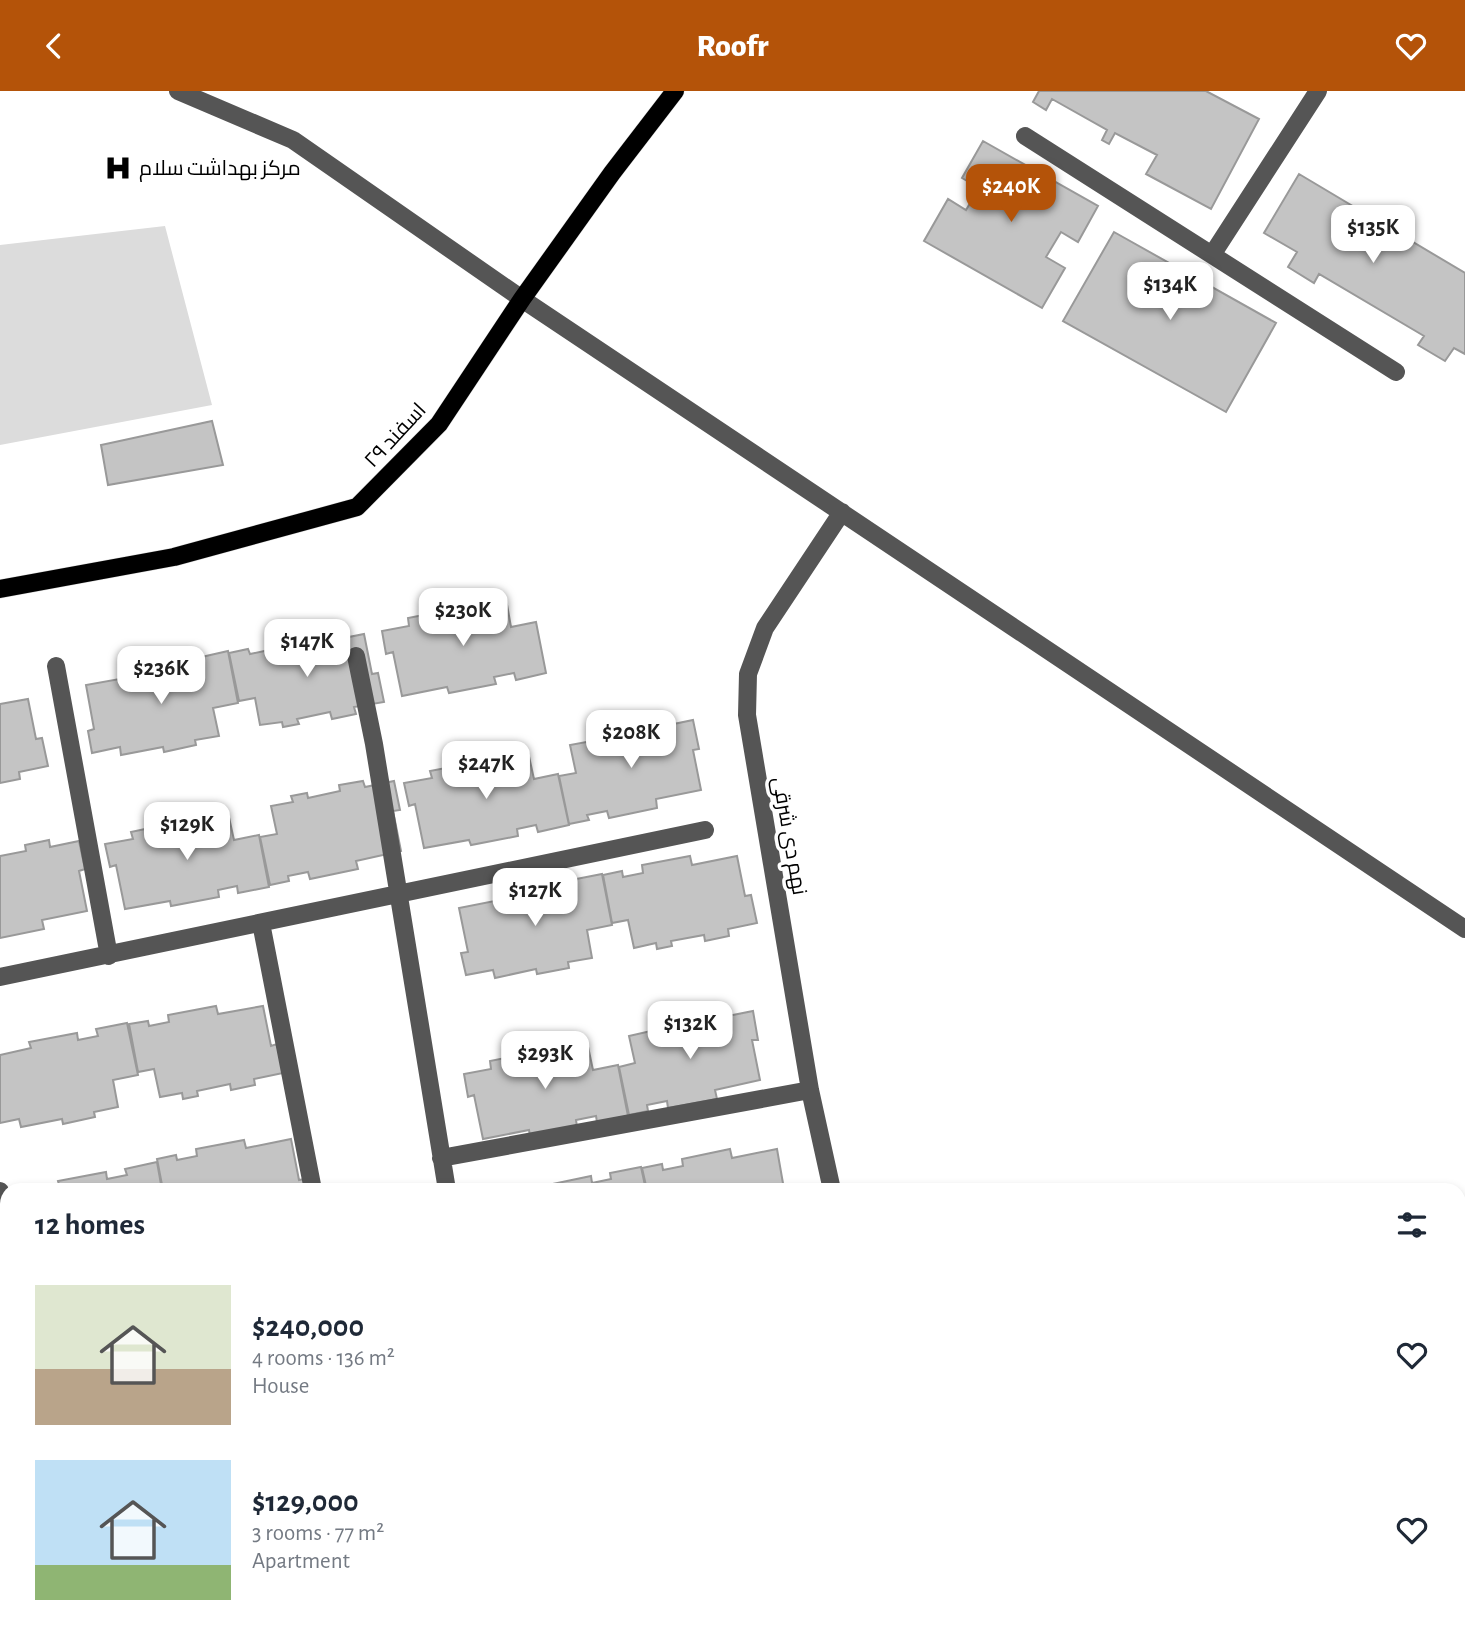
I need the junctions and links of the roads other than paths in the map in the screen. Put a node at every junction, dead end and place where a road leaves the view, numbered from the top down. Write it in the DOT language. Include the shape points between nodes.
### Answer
graph roads {
  1 [pos="178,91"];
  2 [pos="675,91"];
  3 [pos="1318,91"];
  4 [pos="1025,136"];
  5 [pos="1212,255"];
  6 [pos="522,299"];
  7 [pos="1396,372"];
  8 [pos="842,512"];
  9 [pos="0,589"];
  10 [pos="356,656"];
  11 [pos="56,666"];
  12 [pos="705,830"];
  13 [pos="398,894"];
  14 [pos="261,923"];
  15 [pos="1465,929"];
  16 [pos="109,956"];
  17 [pos="0,977"];
  18 [pos="810,1090"];
  19 [pos="441,1158"];
  20 [pos="312,1183"];
  21 [pos="446,1183"];
  22 [pos="830,1183"];
  1 -- 6 [label="street" via="293,140"];
  2 -- 6 [label="main road, ۲۹ اسفند"];
  3 -- 5 [label="street"];
  4 -- 5 [label="street"];
  5 -- 7 [label="street"];
  6 -- 8 [label="street"];
  6 -- 9 [label="main road, ۲۹ اسفند" via="439,424 357,507 174,557"];
  8 -- 15 [label="street"];
  8 -- 18 [label="street, نهم دی شرقی" via="765,628 748,674 747,715"];
  10 -- 13 [label="street"];
  11 -- 16 [label="street"];
  12 -- 13 [label="street"];
  13 -- 14 [label="street"];
  13 -- 19 [label="street"];
  14 -- 16 [label="street"];
  14 -- 20 [label="street"];
  16 -- 17 [label="street"];
  18 -- 19 [label="street"];
  18 -- 22 [label="street, نهم دی شرقی"];
  19 -- 21 [label="street"];
}
